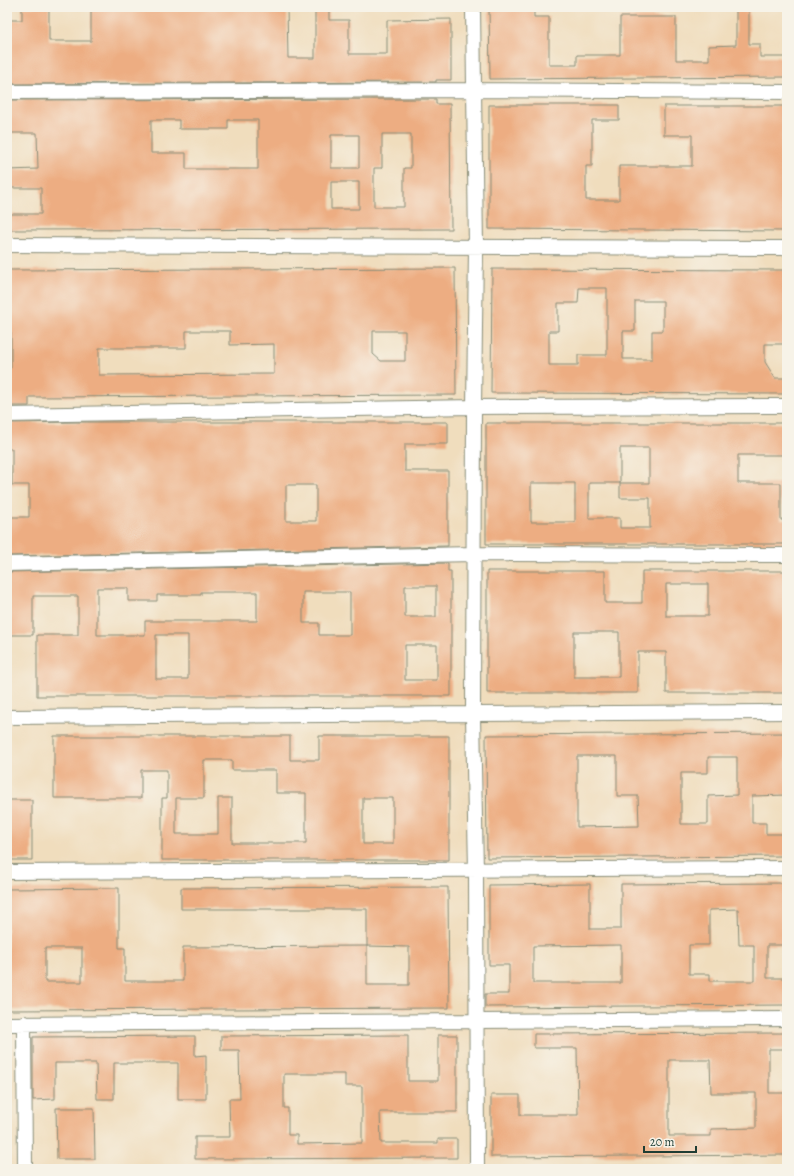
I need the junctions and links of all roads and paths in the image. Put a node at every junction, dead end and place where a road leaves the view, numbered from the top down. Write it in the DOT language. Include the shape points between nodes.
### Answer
graph roads {
  1 [pos="473,7"];
  2 [pos="473,90"];
  3 [pos="7,92"];
  4 [pos="787,92"];
  5 [pos="7,245"];
  6 [pos="476,248"];
  7 [pos="787,248"];
  8 [pos="787,406"];
  9 [pos="474,407"];
  10 [pos="7,415"];
  11 [pos="473,554"];
  12 [pos="787,555"];
  13 [pos="7,564"];
  14 [pos="787,712"];
  15 [pos="473,715"];
  16 [pos="7,717"];
  17 [pos="787,868"];
  18 [pos="476,871"];
  19 [pos="7,872"];
  20 [pos="787,1019"];
  21 [pos="478,1020"];
  22 [pos="7,1024"];
  23 [pos="24,1024"];
  24 [pos="25,1169"];
  25 [pos="477,1169"];
  1 -- 2 [label="street"];
  2 -- 3 [label="street"];
  2 -- 4 [label="street"];
  2 -- 6 [label="street"];
  5 -- 6 [label="street"];
  6 -- 7 [label="street"];
  6 -- 9 [label="street"];
  8 -- 9 [label="street"];
  9 -- 10 [label="street"];
  9 -- 11 [label="street"];
  11 -- 12 [label="street"];
  11 -- 13 [label="street"];
  11 -- 15 [label="street"];
  14 -- 15 [label="street"];
  15 -- 16 [label="street"];
  15 -- 18 [label="street"];
  17 -- 18 [label="street"];
  18 -- 19 [label="street"];
  18 -- 21 [label="street"];
  20 -- 21 [label="street"];
  21 -- 23 [label="street"];
  21 -- 25 [label="street"];
  22 -- 23 [label="street"];
  23 -- 24 [label="street"];
}
